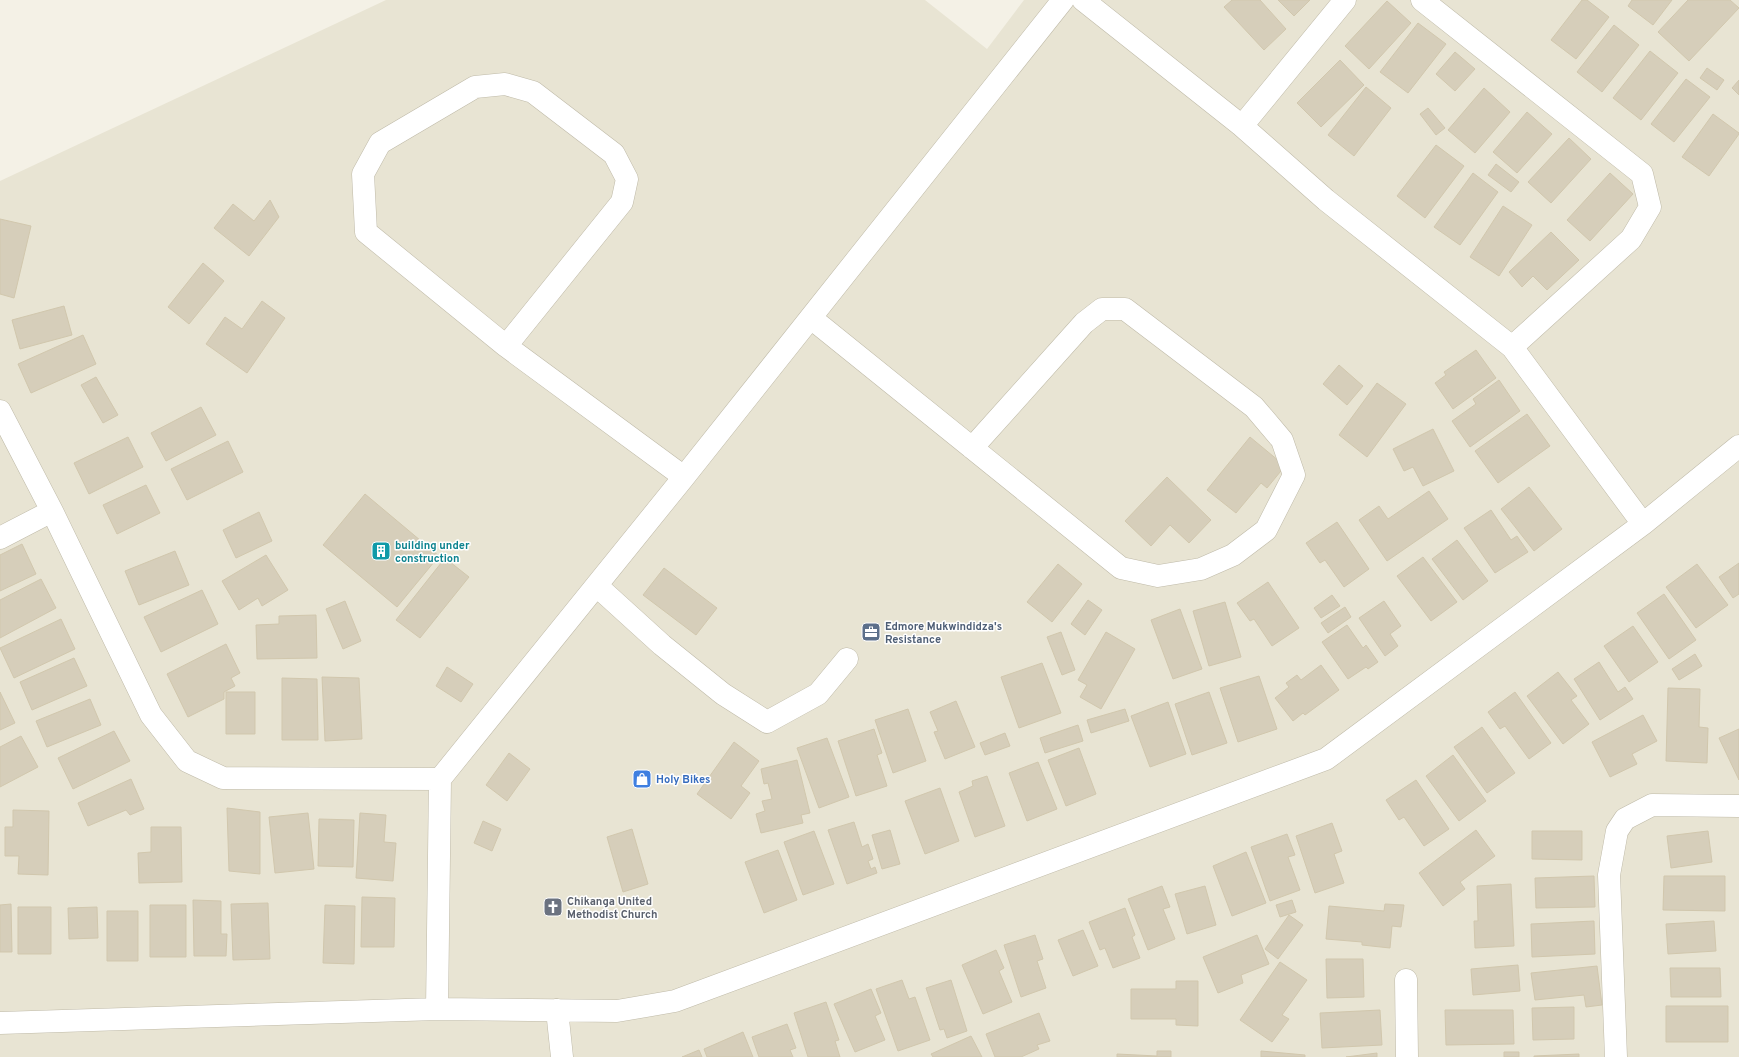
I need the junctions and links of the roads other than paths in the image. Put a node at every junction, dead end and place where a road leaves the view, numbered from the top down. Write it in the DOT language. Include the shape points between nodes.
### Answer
graph roads {
  1 [pos="1063,0"];
  2 [pos="1082,0"];
  3 [pos="1345,0"];
  4 [pos="1422,0"];
  5 [pos="1242,126"];
  6 [pos="811,318"];
  7 [pos="506,346"];
  8 [pos="1512,347"];
  9 [pos="0,411"];
  10 [pos="1739,446"];
  11 [pos="972,448"];
  12 [pos="684,477"];
  13 [pos="52,511"];
  14 [pos="1643,524"];
  15 [pos="0,538"];
  16 [pos="597,586"];
  17 [pos="847,659"];
  18 [pos="440,779"];
  19 [pos="1739,806"];
  20 [pos="1406,980"];
  21 [pos="437,1009"];
  22 [pos="558,1010"];
  23 [pos="0,1023"];
  24 [pos="562,1057"];
  25 [pos="1407,1057"];
  26 [pos="1616,1057"];
  1 -- 6 [label="street"];
  2 -- 5 [label="street"];
  3 -- 5 [label="street"];
  4 -- 8 [label="street" via="1642,174 1650,207 1631,239"];
  5 -- 8 [label="street" via="1326,200"];
  6 -- 11 [label="street"];
  6 -- 12 [label="street"];
  7 -- 7 [label="street" via="366,232 363,174 380,143 475,87 505,84 533,92 614,154 627,179 622,202"];
  7 -- 12 [label="street"];
  8 -- 14 [label="street"];
  9 -- 13 [label="street"];
  10 -- 14 [label="street"];
  11 -- 11 [label="street" via="1121,568 1158,576 1201,569 1233,555 1266,530 1294,475 1282,440 1254,407 1125,309 1102,309 1084,323"];
  12 -- 16 [label="street"];
  13 -- 15 [label="street"];
  13 -- 18 [label="street" via="151,715 187,761 223,778"];
  14 -- 22 [label="street" via="1326,759 675,1001 617,1011"];
  16 -- 17 [label="street" via="662,645 723,694 766,722 818,694"];
  16 -- 18 [label="street"];
  18 -- 21 [label="street"];
  19 -- 26 [label="street" via="1652,805 1625,819 1617,831 1609,875"];
  20 -- 25 [label="street"];
  21 -- 22 [label="street"];
  21 -- 23 [label="street"];
  22 -- 24 [label="street"];
}
